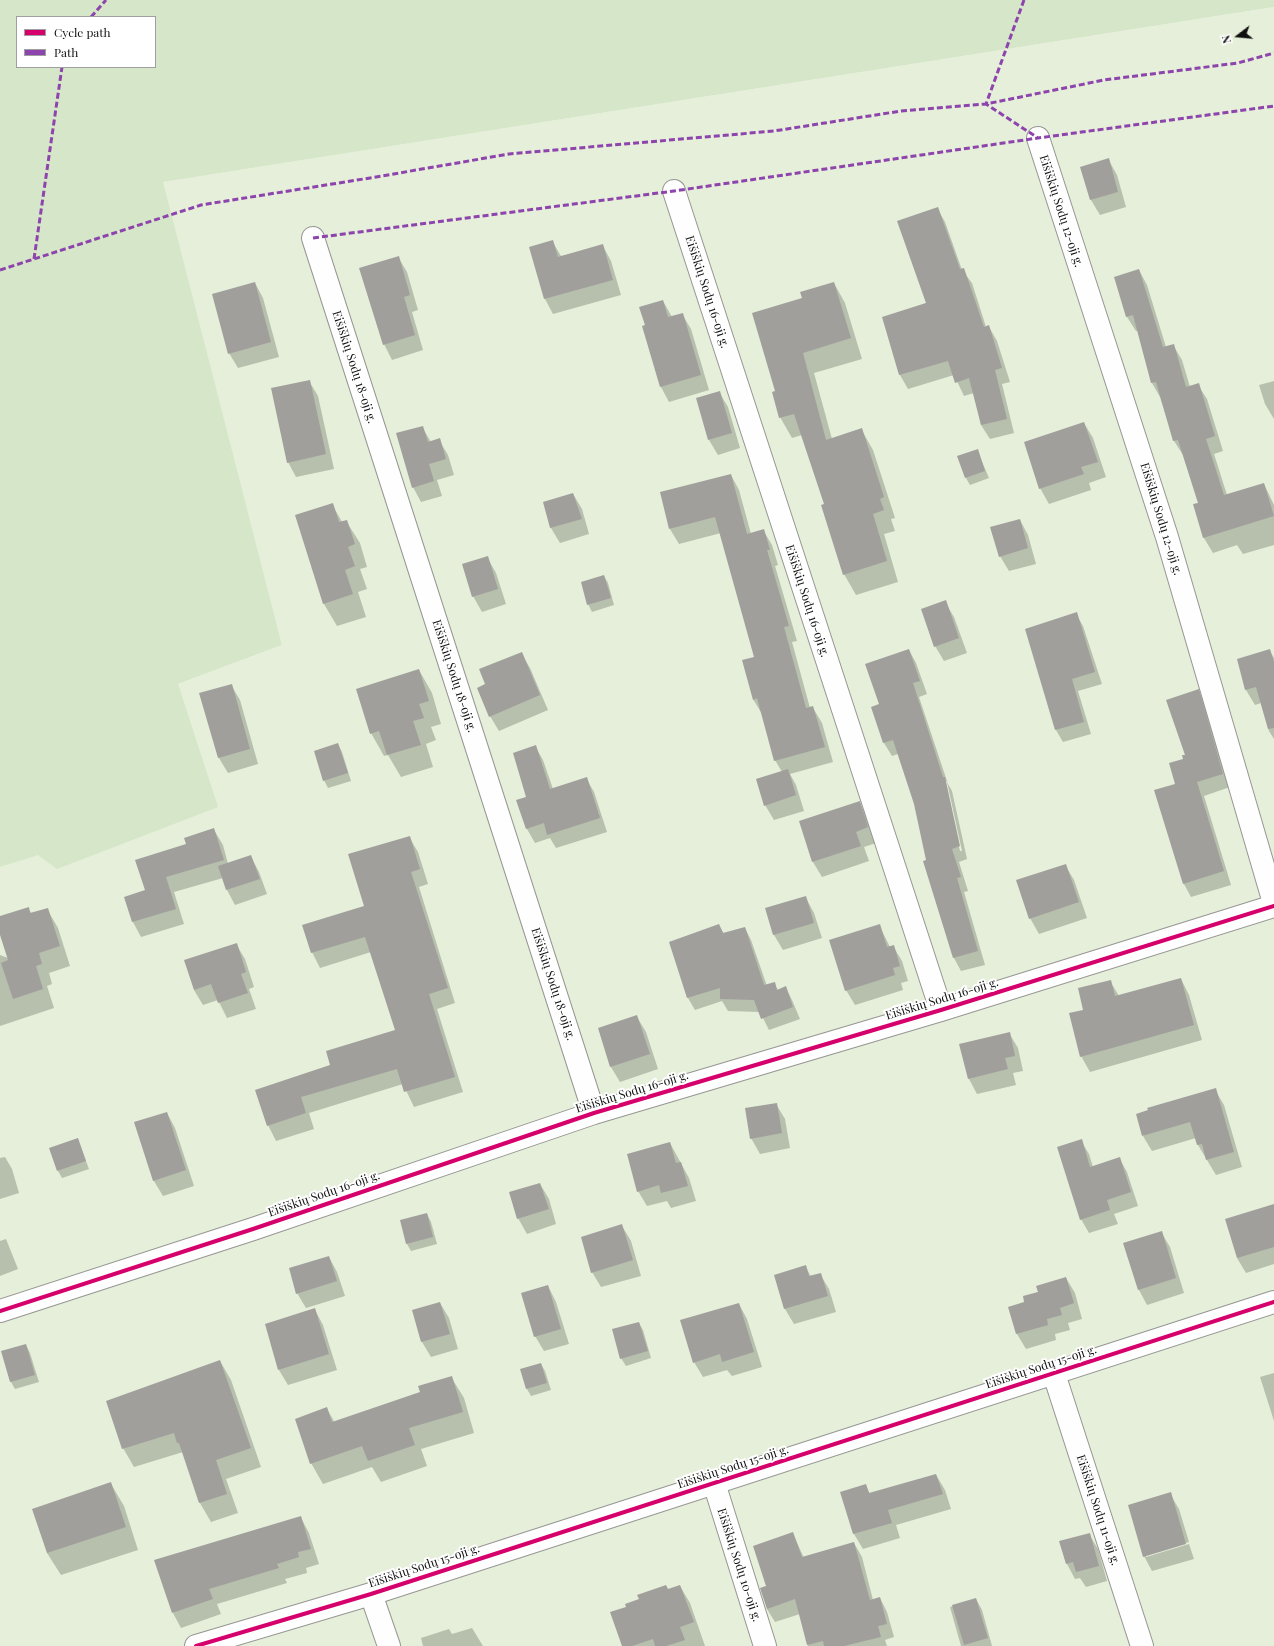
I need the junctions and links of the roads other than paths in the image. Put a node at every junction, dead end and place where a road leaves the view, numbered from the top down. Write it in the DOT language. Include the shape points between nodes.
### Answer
graph roads {
  1 [pos="1038,138"];
  2 [pos="674,191"];
  3 [pos="313,238"];
  4 [pos="1274,903"];
  5 [pos="1274,906"];
  6 [pos="941,1010"];
  7 [pos="594,1113"];
  8 [pos="1274,1302"];
  9 [pos="0,1311"];
  10 [pos="1054,1374"];
  11 [pos="714,1483"];
  12 [pos="371,1594"];
  13 [pos="196,1646"];
  14 [pos="388,1646"];
  15 [pos="765,1646"];
  16 [pos="1142,1646"];
  1 -- 4 [label="street, Eišiškių Sodų 12-oji g." via="1167,537"];
  2 -- 6 [label="street, Eišiškių Sodų 16-oji g."];
  3 -- 7 [label="street, Eišiškių Sodų 18-oji g."];
  5 -- 6 [label="street, Eišiškių Sodų 16-oji g."];
  6 -- 7 [label="street, Eišiškių Sodų 16-oji g."];
  7 -- 9 [label="street, Eišiškių Sodų 16-oji g." via="246,1232"];
  8 -- 10 [label="street, Eišiškių Sodų 15-oji g."];
  10 -- 11 [label="street, Eišiškių Sodų 15-oji g."];
  10 -- 16 [label="street, Eišiškių Sodų 11-oji g."];
  11 -- 12 [label="street, Eišiškių Sodų 15-oji g."];
  11 -- 15 [label="street, Eišiškių Sodų 10-oji g."];
  12 -- 13 [label="street, Eišiškių Sodų 15-oji g."];
  12 -- 14 [label="street"];
}
